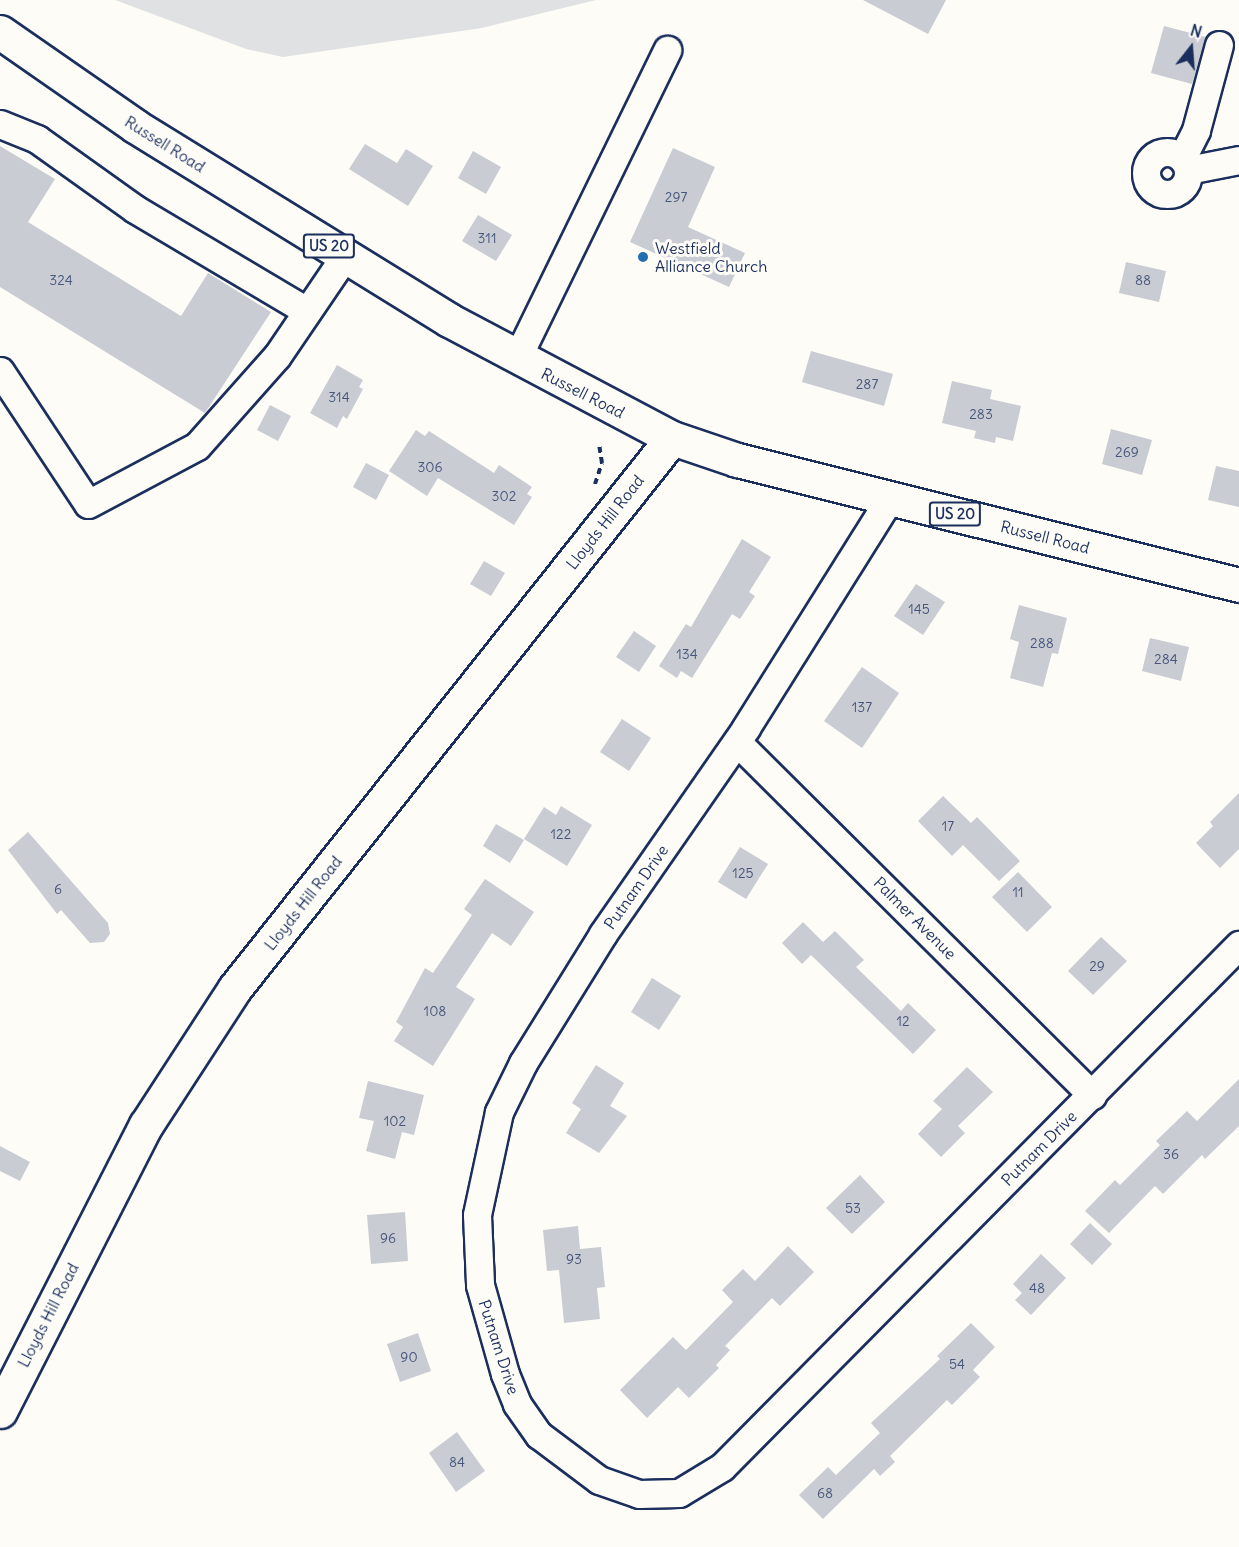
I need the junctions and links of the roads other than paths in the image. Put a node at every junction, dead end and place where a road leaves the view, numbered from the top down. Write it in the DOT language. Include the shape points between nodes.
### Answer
graph roads {
  1 [pos="0,32"];
  2 [pos="1219,45"];
  3 [pos="667,50"];
  4 [pos="0,124"];
  5 [pos="1239,160"];
  6 [pos="345,256"];
  7 [pos="307,311"];
  8 [pos="517,358"];
  9 [pos="0,371"];
  10 [pos="672,438"];
  11 [pos="890,498"];
  12 [pos="1239,585"];
  13 [pos="737,742"];
  14 [pos="1239,945"];
  15 [pos="1092,1095"];
  16 [pos="0,1411"];
  1 -- 6 [label="main road, Russell Road / US 20" via="135,126"];
  2 -- 5 [label="street" via="1185,164"];
  3 -- 8 [label="street"];
  4 -- 7 [label="street" via="37,139 135,209"];
  6 -- 7 [label="street"];
  6 -- 8 [label="main road, Russell Road / US 20"];
  7 -- 9 [label="street" via="277,356 197,446 88,504"];
  8 -- 10 [label="main road, Russell Road / US 20"];
  10 -- 11 [label="main road, Russell Road / US 20" via="737,460"];
  10 -- 16 [label="main road, Lloyds Hill Road" via="235,988 146,1125"];
  11 -- 12 [label="main road, Russell Road / US 20"];
  11 -- 13 [label="street, Putnam Drive"];
  13 -- 15 [label="street, Palmer Avenue"];
  13 -- 15 [label="street, Putnam Drive" via="603,933 514,1080 494,1127 477,1215 480,1286 505,1374 518,1404 539,1435 581,1468 619,1489 659,1496 693,1487 722,1467"];
  14 -- 15 [label="street, Putnam Drive"];
}
